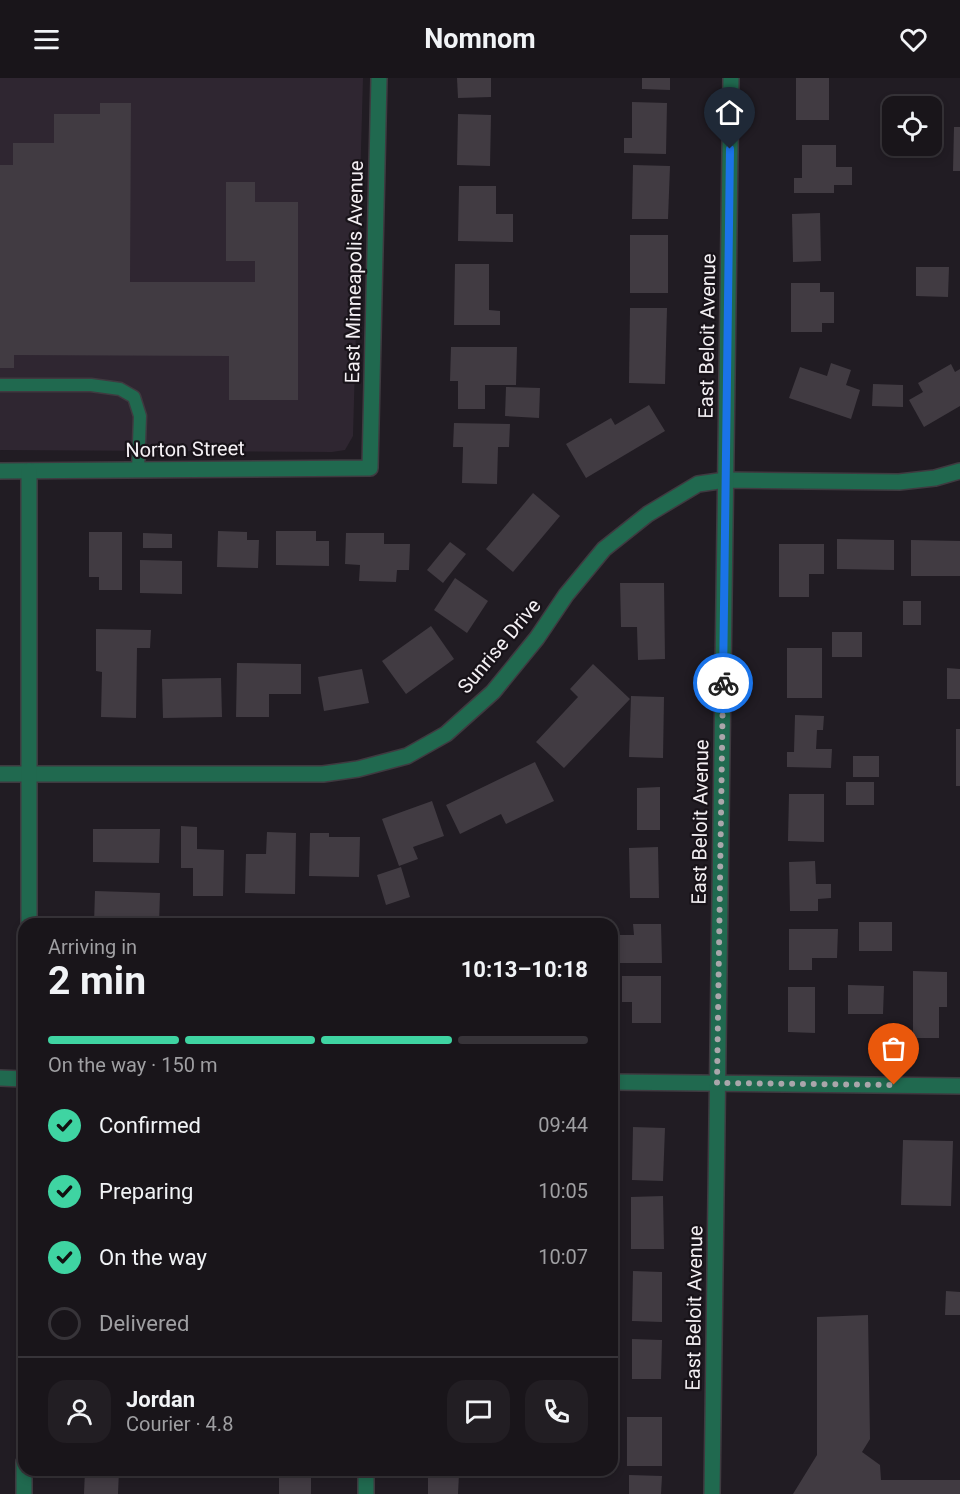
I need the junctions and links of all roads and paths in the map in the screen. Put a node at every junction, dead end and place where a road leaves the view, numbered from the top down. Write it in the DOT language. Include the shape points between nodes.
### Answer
graph roads {
  1 [pos="379,78"];
  2 [pos="731,78"];
  3 [pos="0,385"];
  4 [pos="370,468"];
  5 [pos="138,470"];
  6 [pos="0,471"];
  7 [pos="29,471"];
  8 [pos="960,471"];
  9 [pos="726,480"];
  10 [pos="0,774"];
  11 [pos="29,774"];
  12 [pos="29,918"];
  13 [pos="0,1078"];
  14 [pos="18,1079"];
  15 [pos="618,1083"];
  16 [pos="717,1083"];
  17 [pos="960,1086"];
  18 [pos="24,1476"];
  19 [pos="366,1476"];
  20 [pos="24,1494"];
  21 [pos="366,1494"];
  22 [pos="712,1494"];
  1 -- 4 [label="street, East Minneapolis Avenue"];
  2 -- 9 [label="street, East Beloit Avenue"];
  3 -- 5 [label="lane" via="120,388 134,397 140,416"];
  4 -- 5 [label="street, Norton Street"];
  5 -- 7 [label="street, Norton Street"];
  6 -- 7 [label="street, Norton Street"];
  7 -- 11 [label="street"];
  8 -- 9 [label="street, Sunrise Drive" via="899,482"];
  9 -- 11 [label="street, Sunrise Drive" via="698,484 648,514 604,549 493,692 446,734 407,756 323,774"];
  9 -- 16 [label="street, East Beloit Avenue"];
  10 -- 11 [label="street, Sunrise Drive"];
  11 -- 12 [label="street"];
  13 -- 14 [label="street"];
  15 -- 16 [label="street"];
  16 -- 17 [label="street"];
  16 -- 22 [label="street, East Beloit Avenue"];
  18 -- 20 [label="street"];
  19 -- 21 [label="street"];
}
